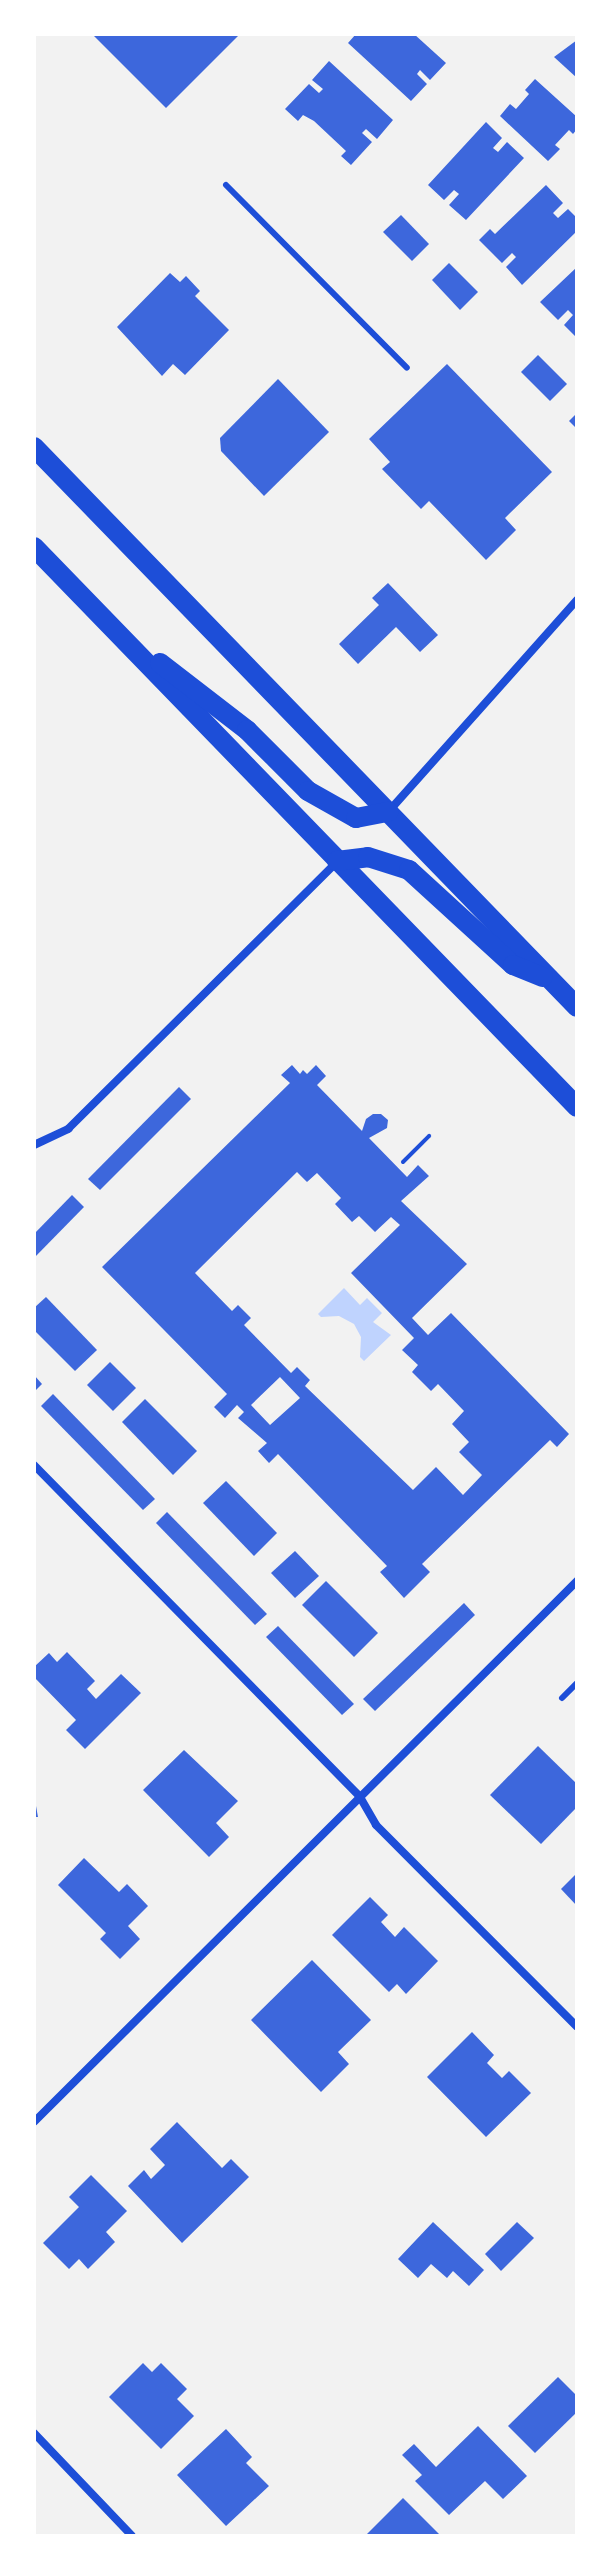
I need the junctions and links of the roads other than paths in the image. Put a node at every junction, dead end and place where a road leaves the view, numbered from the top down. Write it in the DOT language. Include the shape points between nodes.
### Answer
graph roads {
  1 [pos="226,185"];
  2 [pos="407,368"];
  3 [pos="34,447"];
  4 [pos="34,457"];
  5 [pos="56,470"];
  6 [pos="34,547"];
  7 [pos="577,600"];
  8 [pos="110,626"];
  9 [pos="388,812"];
  10 [pos="337,861"];
  11 [pos="551,981"];
  12 [pos="577,1007"];
  13 [pos="577,1107"];
  14 [pos="34,1145"];
  15 [pos="34,1465"];
  16 [pos="577,1581"];
  17 [pos="577,1683"];
  18 [pos="562,1698"];
  19 [pos="360,1797"];
  20 [pos="577,2027"];
  21 [pos="34,2122"];
  22 [pos="34,2433"];
  23 [pos="132,2536"];
  1 -- 2 [label="lane"];
  3 -- 5 [label="main road"];
  4 -- 5 [label="main road"];
  5 -- 9 [label="main road"];
  6 -- 8 [label="main road"];
  7 -- 9 [label="street"];
  8 -- 9 [label="main road" via="247,730 308,791 356,818"];
  8 -- 10 [label="main road"];
  9 -- 11 [label="main road"];
  10 -- 11 [label="main road" via="368,857 409,870 513,965"];
  10 -- 13 [label="main road"];
  10 -- 14 [label="street" via="68,1129"];
  11 -- 12 [label="main road"];
  15 -- 19 [label="street"];
  16 -- 19 [label="street"];
  17 -- 18 [label="lane"];
  19 -- 20 [label="street" via="376,1825"];
  19 -- 21 [label="street"];
  22 -- 23 [label="street"];
}
